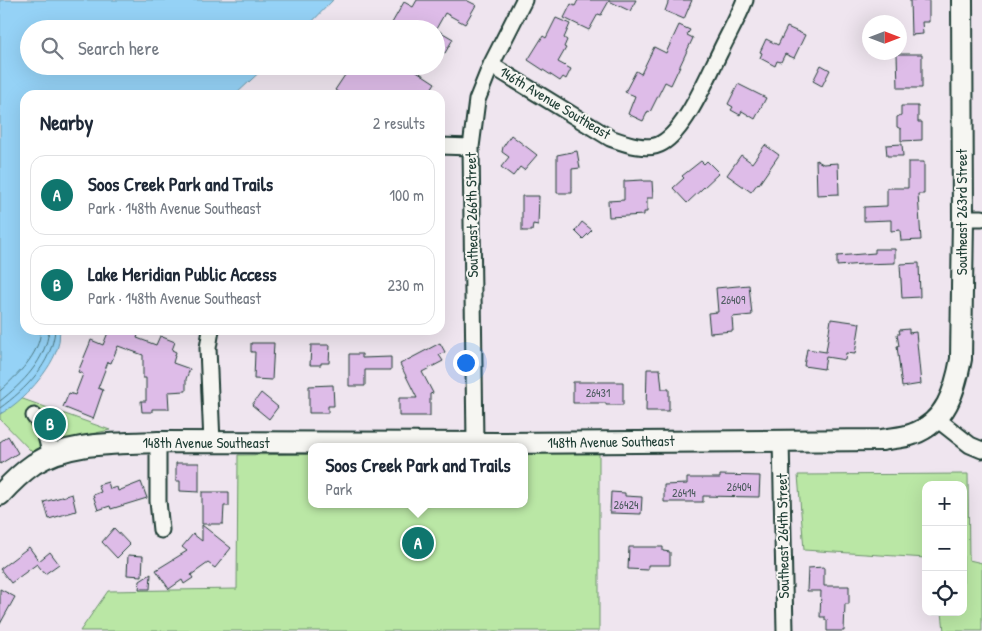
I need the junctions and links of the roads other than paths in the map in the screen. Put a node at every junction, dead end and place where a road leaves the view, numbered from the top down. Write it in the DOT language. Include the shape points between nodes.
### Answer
graph roads {
  1 [pos="524,0"];
  2 [pos="745,0"];
  3 [pos="962,0"];
  4 [pos="491,65"];
  5 [pos="445,146"];
  6 [pos="471,147"];
  7 [pos="972,218"];
  8 [pos="210,335"];
  9 [pos="34,416"];
  10 [pos="937,419"];
  11 [pos="781,440"];
  12 [pos="158,442"];
  13 [pos="475,442"];
  14 [pos="212,443"];
  15 [pos="982,450"];
  16 [pos="51,456"];
  17 [pos="0,495"];
  18 [pos="161,530"];
  19 [pos="785,631"];
  1 -- 4 [label="street, Southeast 266th Street"];
  2 -- 4 [label="street, 146th Avenue Southeast" via="692,108 674,133 661,144 631,145 610,138"];
  3 -- 7 [label="street, Southeast 263rd Street"];
  4 -- 6 [label="street, Southeast 266th Street" via="476,100"];
  5 -- 6 [label="street"];
  6 -- 13 [label="street, Southeast 266th Street"];
  7 -- 10 [label="street, Southeast 263rd Street" via="961,359 950,398"];
  8 -- 14 [label="street"];
  9 -- 16 [label="street" via="44,428"];
  10 -- 11 [label="street, 148th Avenue Southeast" via="912,434 882,440"];
  10 -- 15 [label="street" via="970,445"];
  11 -- 13 [label="street, 148th Avenue Southeast"];
  11 -- 19 [label="street, Southeast 264th Street"];
  12 -- 14 [label="street, 148th Avenue Southeast"];
  12 -- 16 [label="street, 148th Avenue Southeast" via="83,447"];
  12 -- 18 [label="street"];
  13 -- 14 [label="street, 148th Avenue Southeast"];
  16 -- 17 [label="street, 148th Avenue Southeast" via="35,463"];
}
